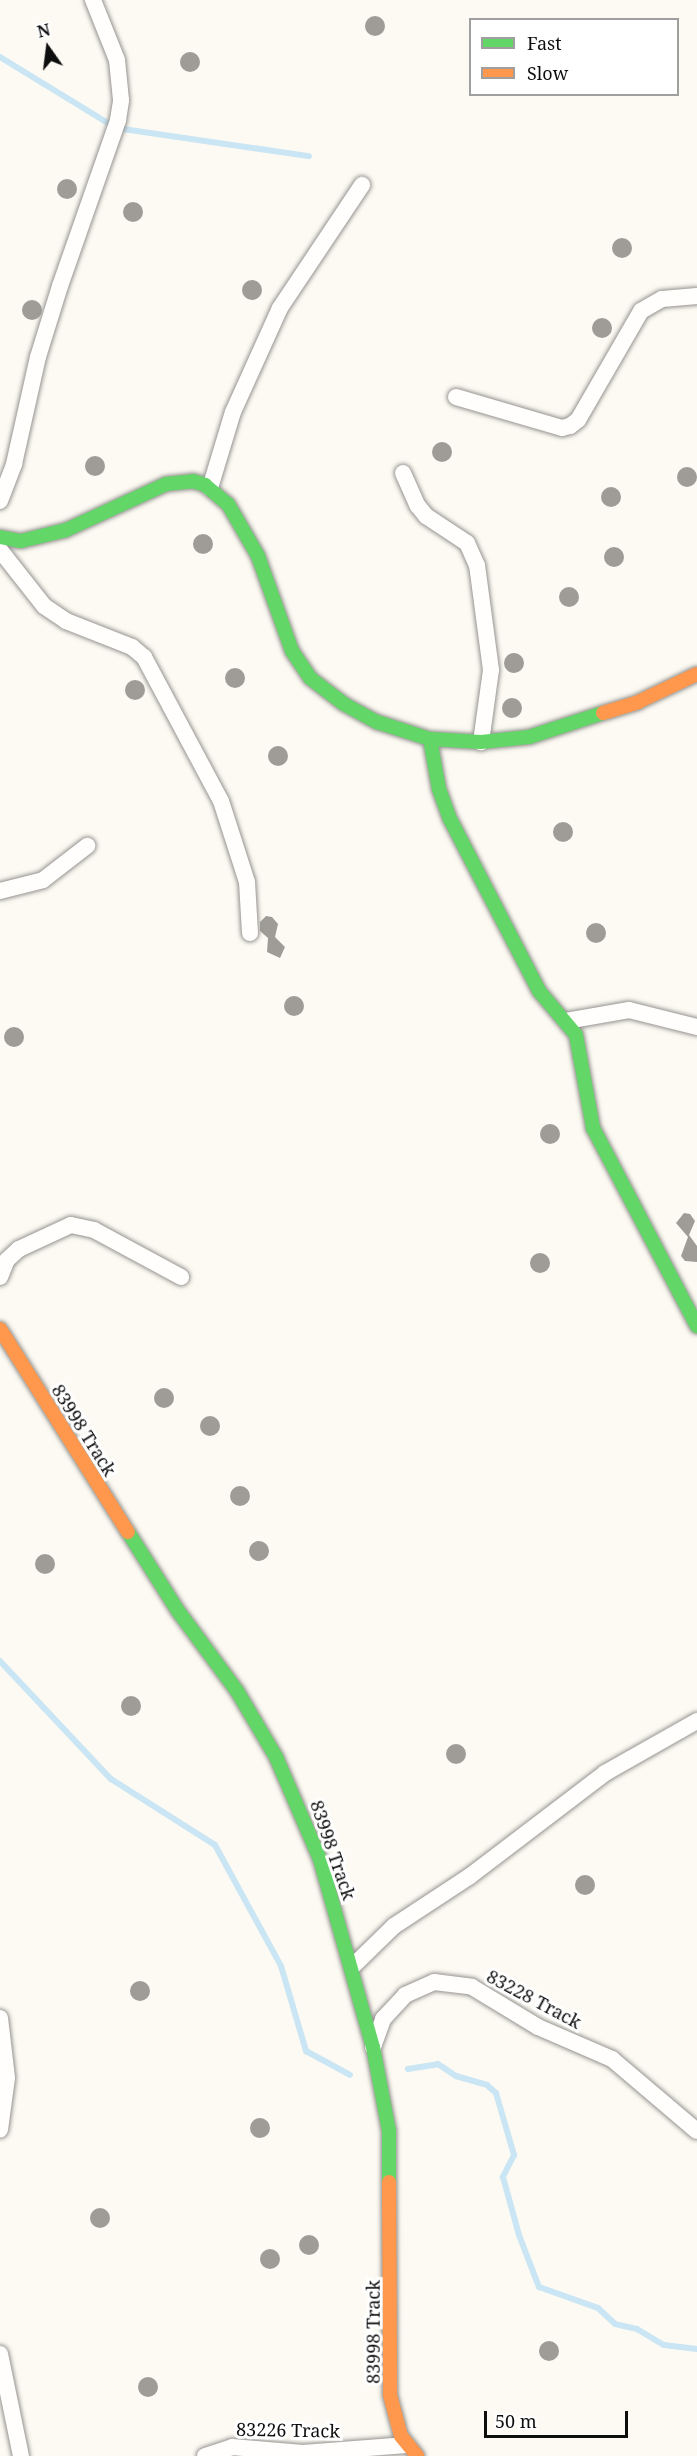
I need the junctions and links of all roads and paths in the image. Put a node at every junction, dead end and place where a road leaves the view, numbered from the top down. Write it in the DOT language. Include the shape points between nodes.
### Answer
graph roads {
  1 [pos="93,0"];
  2 [pos="362,185"];
  3 [pos="697,296"];
  4 [pos="456,397"];
  5 [pos="403,473"];
  6 [pos="210,488"];
  7 [pos="0,501"];
  8 [pos="0,537"];
  9 [pos="0,550"];
  10 [pos="697,674"];
  11 [pos="430,739"];
  12 [pos="481,742"];
  13 [pos="87,846"];
  14 [pos="0,891"];
  15 [pos="250,933"];
  16 [pos="566,1021"];
  17 [pos="697,1027"];
  18 [pos="0,1277"];
  19 [pos="181,1277"];
  20 [pos="697,1326"];
  21 [pos="0,1329"];
  22 [pos="697,1721"];
  23 [pos="352,1967"];
  24 [pos="0,2018"];
  25 [pos="373,2047"];
  26 [pos="0,2130"];
  27 [pos="697,2131"];
  28 [pos="0,2354"];
  29 [pos="412,2450"];
  30 [pos="21,2456"];
  31 [pos="205,2456"];
  1 -- 7 [label="street" via="117,60 121,100 118,120 38,357 14,464"];
  2 -- 6 [label="street" via="280,308 232,412"];
  3 -- 4 [label="street" via="662,299 641,311 578,420 570,426 554,426"];
  5 -- 12 [label="street" via="426,516 466,543 477,565 491,670"];
  6 -- 8 [label="street" via="193,481 166,484 66,530 21,541"];
  6 -- 11 [label="street" via="228,504 258,556 292,651 310,678 344,704 377,722"];
  9 -- 15 [label="street" via="44,606 66,621 132,646 144,657 221,801 247,882"];
  10 -- 12 [label="street" via="638,702 553,732"];
  11 -- 12 [label="street"];
  11 -- 16 [label="street" via="439,789 450,819 539,991"];
  13 -- 14 [label="street" via="43,880"];
  16 -- 17 [label="street" via="629,1011"];
  16 -- 20 [label="street" via="576,1035 592,1128"];
  18 -- 19 [label="street" via="7,1260 19,1250 71,1226 94,1230"];
  21 -- 23 [label="street, 83998 Track" via="178,1611 237,1692 276,1757 320,1859"];
  22 -- 23 [label="street" via="605,1773 470,1876 394,1926"];
  23 -- 25 [label="street, 83998 Track"];
  24 -- 26 [label="street" via="7,2078"];
  25 -- 27 [label="street, 83228 Track" via="383,2019 405,1995 434,1982 451,1983 490,1996 538,2027 602,2054"];
  25 -- 29 [label="street, 83998 Track" via="389,2131 390,2395 397,2426"];
  28 -- 30 [label="street"];
  29 -- 31 [label="street, 83226 Track" via="303,2453 232,2447"];
}
